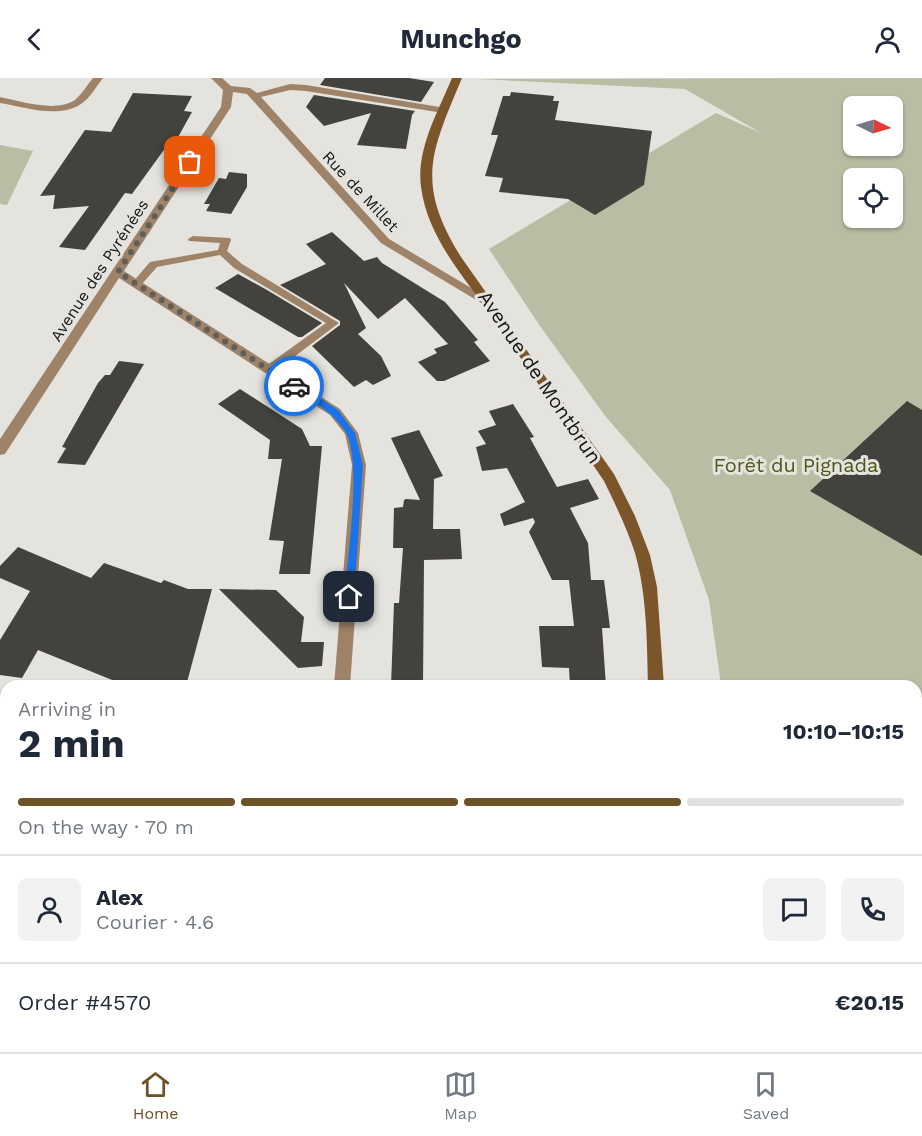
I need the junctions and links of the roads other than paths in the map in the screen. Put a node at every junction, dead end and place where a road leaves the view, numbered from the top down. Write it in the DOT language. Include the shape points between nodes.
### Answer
graph roads {
  1 [pos="98,78"];
  2 [pos="216,78"];
  3 [pos="457,78"];
  4 [pos="228,89"];
  5 [pos="254,96"];
  6 [pos="0,100"];
  7 [pos="443,110"];
  8 [pos="193,239"];
  9 [pos="222,252"];
  10 [pos="118,272"];
  11 [pos="137,283"];
  12 [pos="487,301"];
  13 [pos="270,369"];
  14 [pos="0,450"];
  15 [pos="342,680"];
  16 [pos="655,680"];
  1 -- 6 [label="street" via="78,102 68,107"];
  2 -- 4 [label="street"];
  3 -- 7 [label="street, Avenue de Montbrun"];
  4 -- 5 [label="street" via="250,91"];
  4 -- 10 [label="street, Avenue des Pyrénées" via="226,107"];
  5 -- 7 [label="street" via="290,87 306,88"];
  5 -- 12 [label="street, Rue de Millet" via="385,241"];
  7 -- 12 [label="street, Avenue de Montbrun" via="426,166 431,212"];
  8 -- 9 [label="lane" via="226,240"];
  9 -- 11 [label="lane" via="154,264"];
  9 -- 13 [label="lane" via="238,266 334,323"];
  10 -- 11 [label="street"];
  10 -- 14 [label="street, Avenue des Pyrénées"];
  11 -- 13 [label="street"];
  12 -- 16 [label="street, Avenue de Montbrun" via="609,478 628,514 643,556"];
  13 -- 15 [label="street" via="335,412 351,433 359,465"];
}
